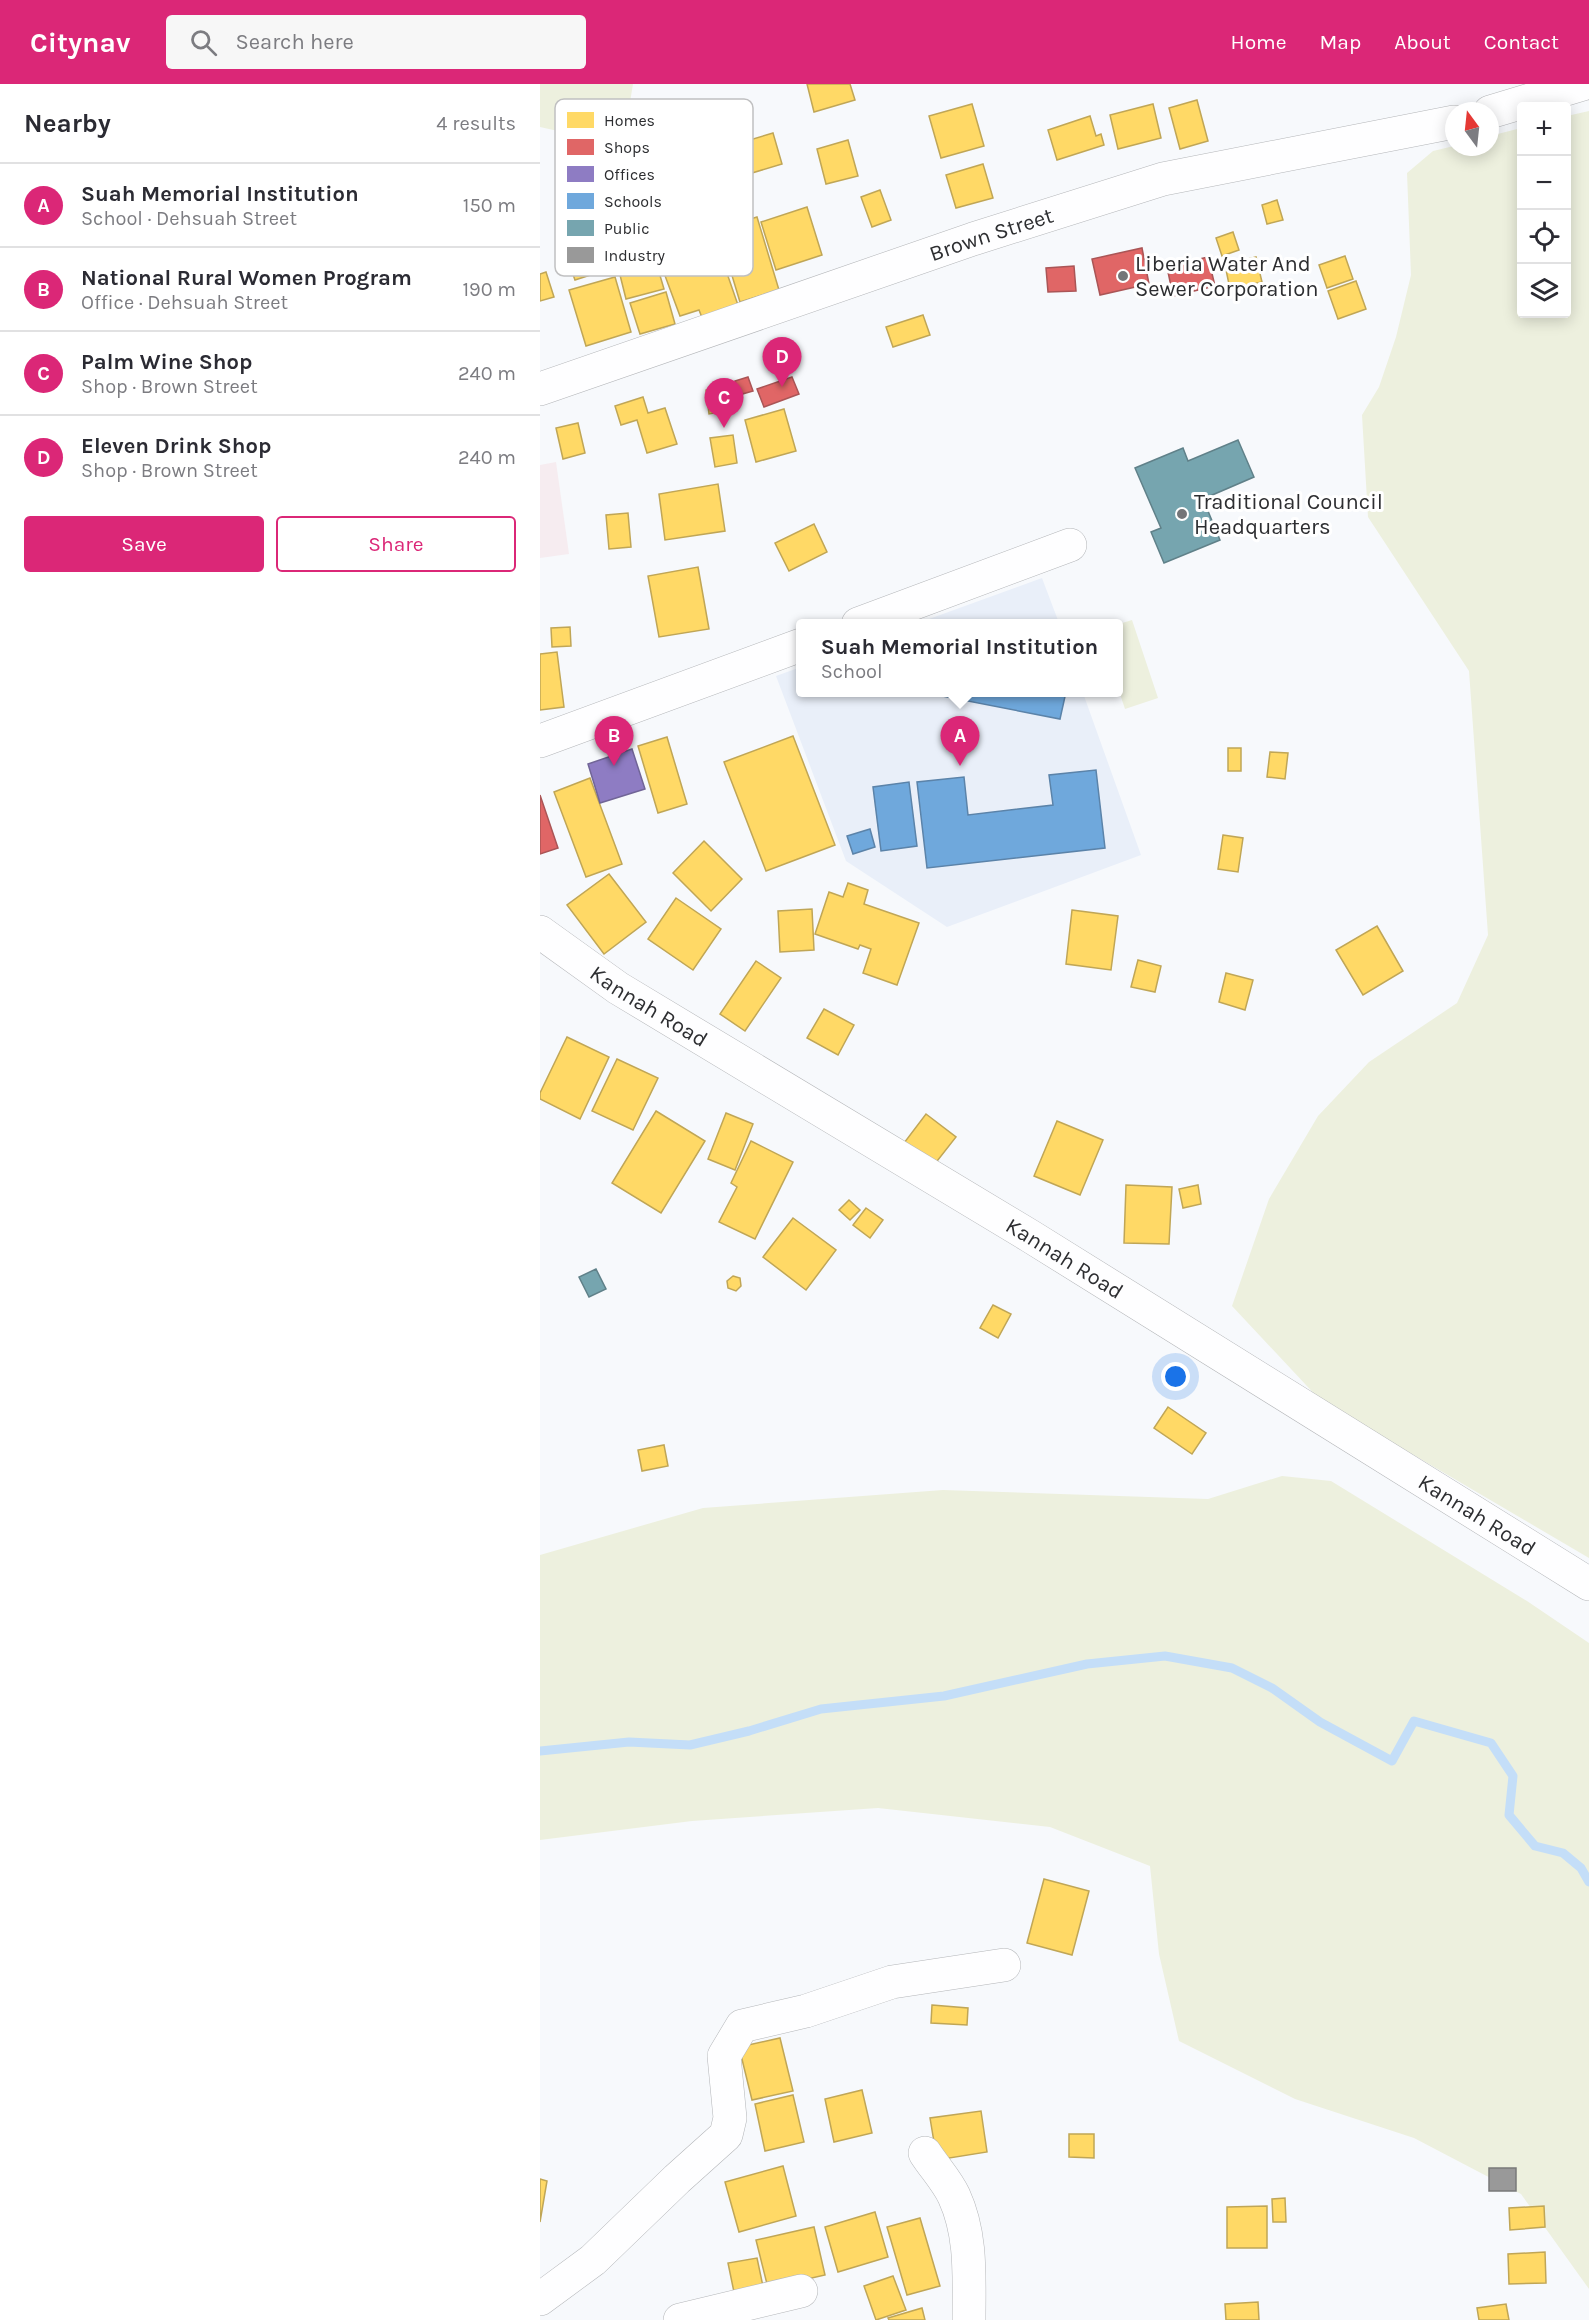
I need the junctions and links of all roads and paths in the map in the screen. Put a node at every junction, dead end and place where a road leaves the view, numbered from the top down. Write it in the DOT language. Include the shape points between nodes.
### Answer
graph roads {
  1 [pos="1583,84"];
  2 [pos="1499,109"];
  3 [pos="1445,124"];
  4 [pos="540,389"];
  5 [pos="1070,544"];
  6 [pos="871,619"];
  7 [pos="796,647"];
  8 [pos="540,741"];
  9 [pos="540,932"];
  10 [pos="1589,1584"];
  11 [pos="1004,1965"];
  12 [pos="924,2153"];
  13 [pos="801,2291"];
  14 [pos="540,2299"];
  15 [pos="680,2320"];
  16 [pos="969,2320"];
  1 -- 2 [label="street"];
  3 -- 4 [label="street, Brown Street" via="1163,179 973,239"];
  5 -- 6 [label="street"];
  7 -- 8 [label="street"];
  9 -- 10 [label="street, Kannah Road" via="618,988 1030,1236"];
  11 -- 14 [label="street" via="892,1982 806,2012 742,2026 724,2056 730,2118 726,2135 592,2260"];
  12 -- 16 [label="street" via="953,2193 964,2221"];
  13 -- 15 [label="street"];
}
